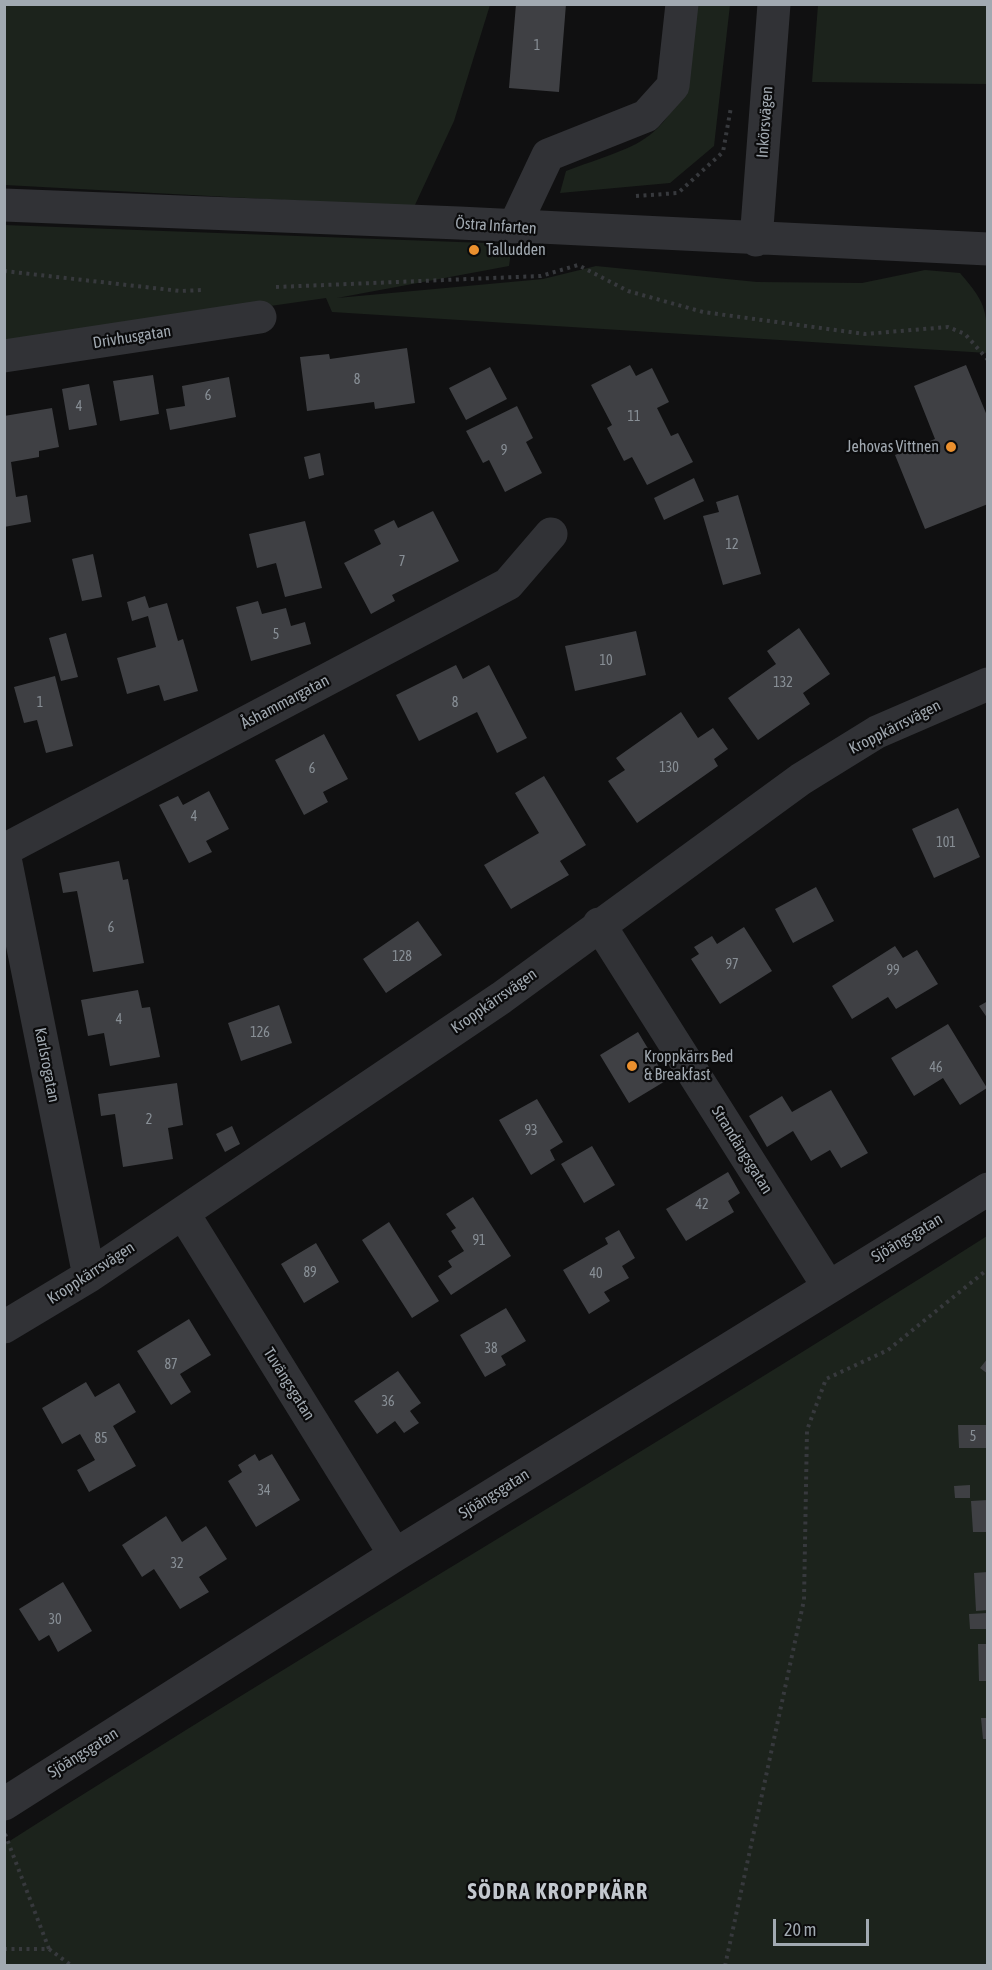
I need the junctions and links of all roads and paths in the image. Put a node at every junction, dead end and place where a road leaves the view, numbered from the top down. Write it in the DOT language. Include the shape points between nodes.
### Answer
graph roads {
  1 [pos="682,4"];
  2 [pos="774,4"];
  3 [pos="731,105"];
  4 [pos="631,196"];
  5 [pos="4,205"];
  6 [pos="514,227"];
  7 [pos="756,240"];
  8 [pos="987,249"];
  9 [pos="4,271"];
  10 [pos="273,287"];
  11 [pos="215,289"];
  12 [pos="260,317"];
  13 [pos="4,356"];
  14 [pos="987,360"];
  15 [pos="551,534"];
  16 [pos="987,684"];
  17 [pos="4,852"];
  18 [pos="599,924"];
  19 [pos="987,1189"];
  20 [pos="183,1213"];
  21 [pos="987,1269"];
  22 [pos="89,1276"];
  23 [pos="828,1286"];
  24 [pos="4,1327"];
  25 [pos="395,1556"];
  26 [pos="4,1804"];
  27 [pos="4,1833"];
  28 [pos="4,1948"];
  29 [pos="49,1949"];
  30 [pos="72,1965"];
  31 [pos="725,1965"];
  1 -- 6 [label="street" via="673,86 646,116 548,155"];
  2 -- 7 [label="street, Inkörsvägen"];
  3 -- 4 [label="path" via="723,152 678,193"];
  5 -- 6 [label="street, Östra Infarten"];
  6 -- 7 [label="street, Östra Infarten"];
  7 -- 8 [label="street, Östra Infarten"];
  9 -- 11 [label="path" via="180,291"];
  10 -- 14 [label="path" via="541,276 578,265 628,291 703,312 865,334 948,327 965,334"];
  12 -- 13 [label="street, Drivhusgatan"];
  15 -- 17 [label="street, Åshammargatan" via="508,584"];
  16 -- 18 [label="street, Kroppkärrsvägen" via="877,732 801,779"];
  17 -- 22 [label="street, Karlsrogatan"];
  18 -- 20 [label="street, Kroppkärrsvägen" via="501,998"];
  18 -- 23 [label="street, Strandängsgatan"];
  19 -- 23 [label="street, Sjöängsgatan"];
  20 -- 22 [label="street, Kroppkärrsvägen"];
  20 -- 25 [label="street, Tuvängsgatan"];
  21 -- 31 [label="path" via="888,1350 826,1379 807,1430 804,1600"];
  22 -- 24 [label="street, Kroppkärrsvägen"];
  23 -- 25 [label="street, Sjöängsgatan"];
  25 -- 26 [label="street, Sjöängsgatan"];
  27 -- 29 [label="path"];
  28 -- 29 [label="path"];
  29 -- 30 [label="path"];
}
